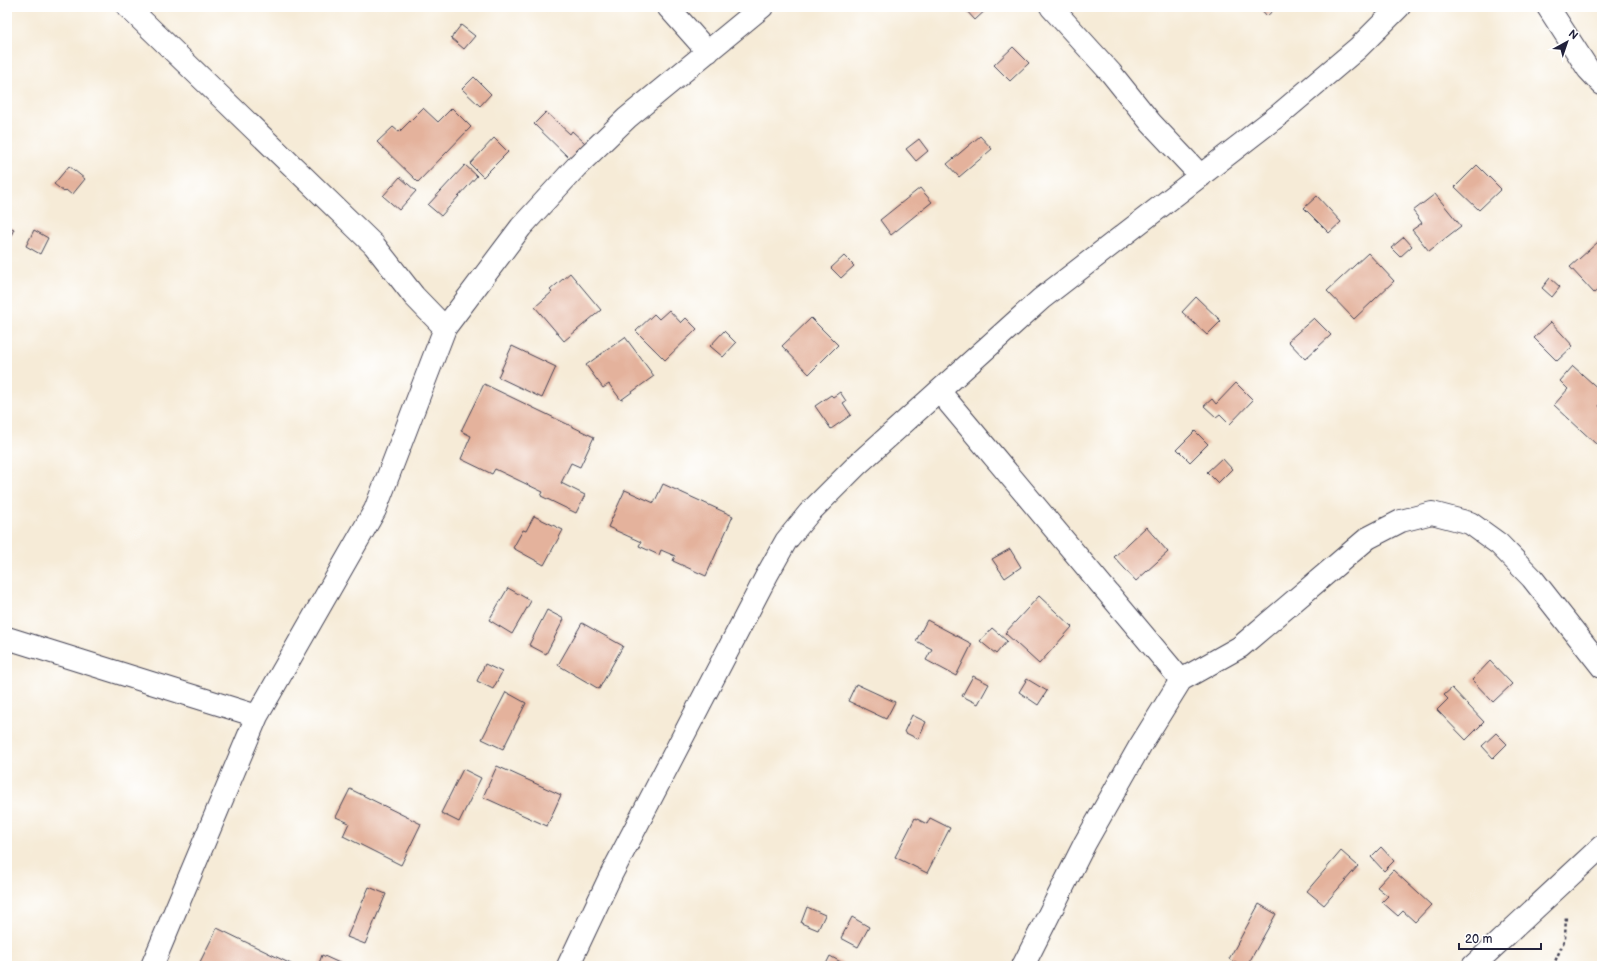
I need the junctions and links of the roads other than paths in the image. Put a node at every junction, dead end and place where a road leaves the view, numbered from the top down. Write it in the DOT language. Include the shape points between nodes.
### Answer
graph roads {
  1 [pos="128,7"];
  2 [pos="668,7"];
  3 [pos="762,7"];
  4 [pos="1051,7"];
  5 [pos="1399,7"];
  6 [pos="1548,7"];
  7 [pos="708,52"];
  8 [pos="1602,84"];
  9 [pos="1201,176"];
  10 [pos="445,328"];
  11 [pos="939,392"];
  12 [pos="7,638"];
  13 [pos="1602,667"];
  14 [pos="1181,680"];
  15 [pos="257,716"];
  16 [pos="1602,846"];
  17 [pos="152,966"];
  18 [pos="568,966"];
  19 [pos="1023,966"];
  20 [pos="1473,966"];
  1 -- 10 [label="street" via="374,245 414,296"];
  2 -- 7 [label="street"];
  3 -- 7 [label="street"];
  4 -- 9 [label="street" via="1111,73 1151,123"];
  5 -- 9 [label="street" via="1358,48"];
  6 -- 8 [label="street" via="1588,69"];
  7 -- 10 [label="street" via="627,118 577,166 521,227"];
  9 -- 11 [label="street" via="1041,299"];
  10 -- 15 [label="street" via="375,510"];
  11 -- 14 [label="street"];
  11 -- 18 [label="street" via="858,464 809,513 786,541 611,875"];
  12 -- 15 [label="street"];
  13 -- 14 [label="street" via="1532,578 1499,544 1470,522 1432,513 1401,521 1368,538 1240,647"];
  14 -- 19 [label="street" via="1085,843"];
  15 -- 17 [label="street"];
  16 -- 20 [label="street"];
}
